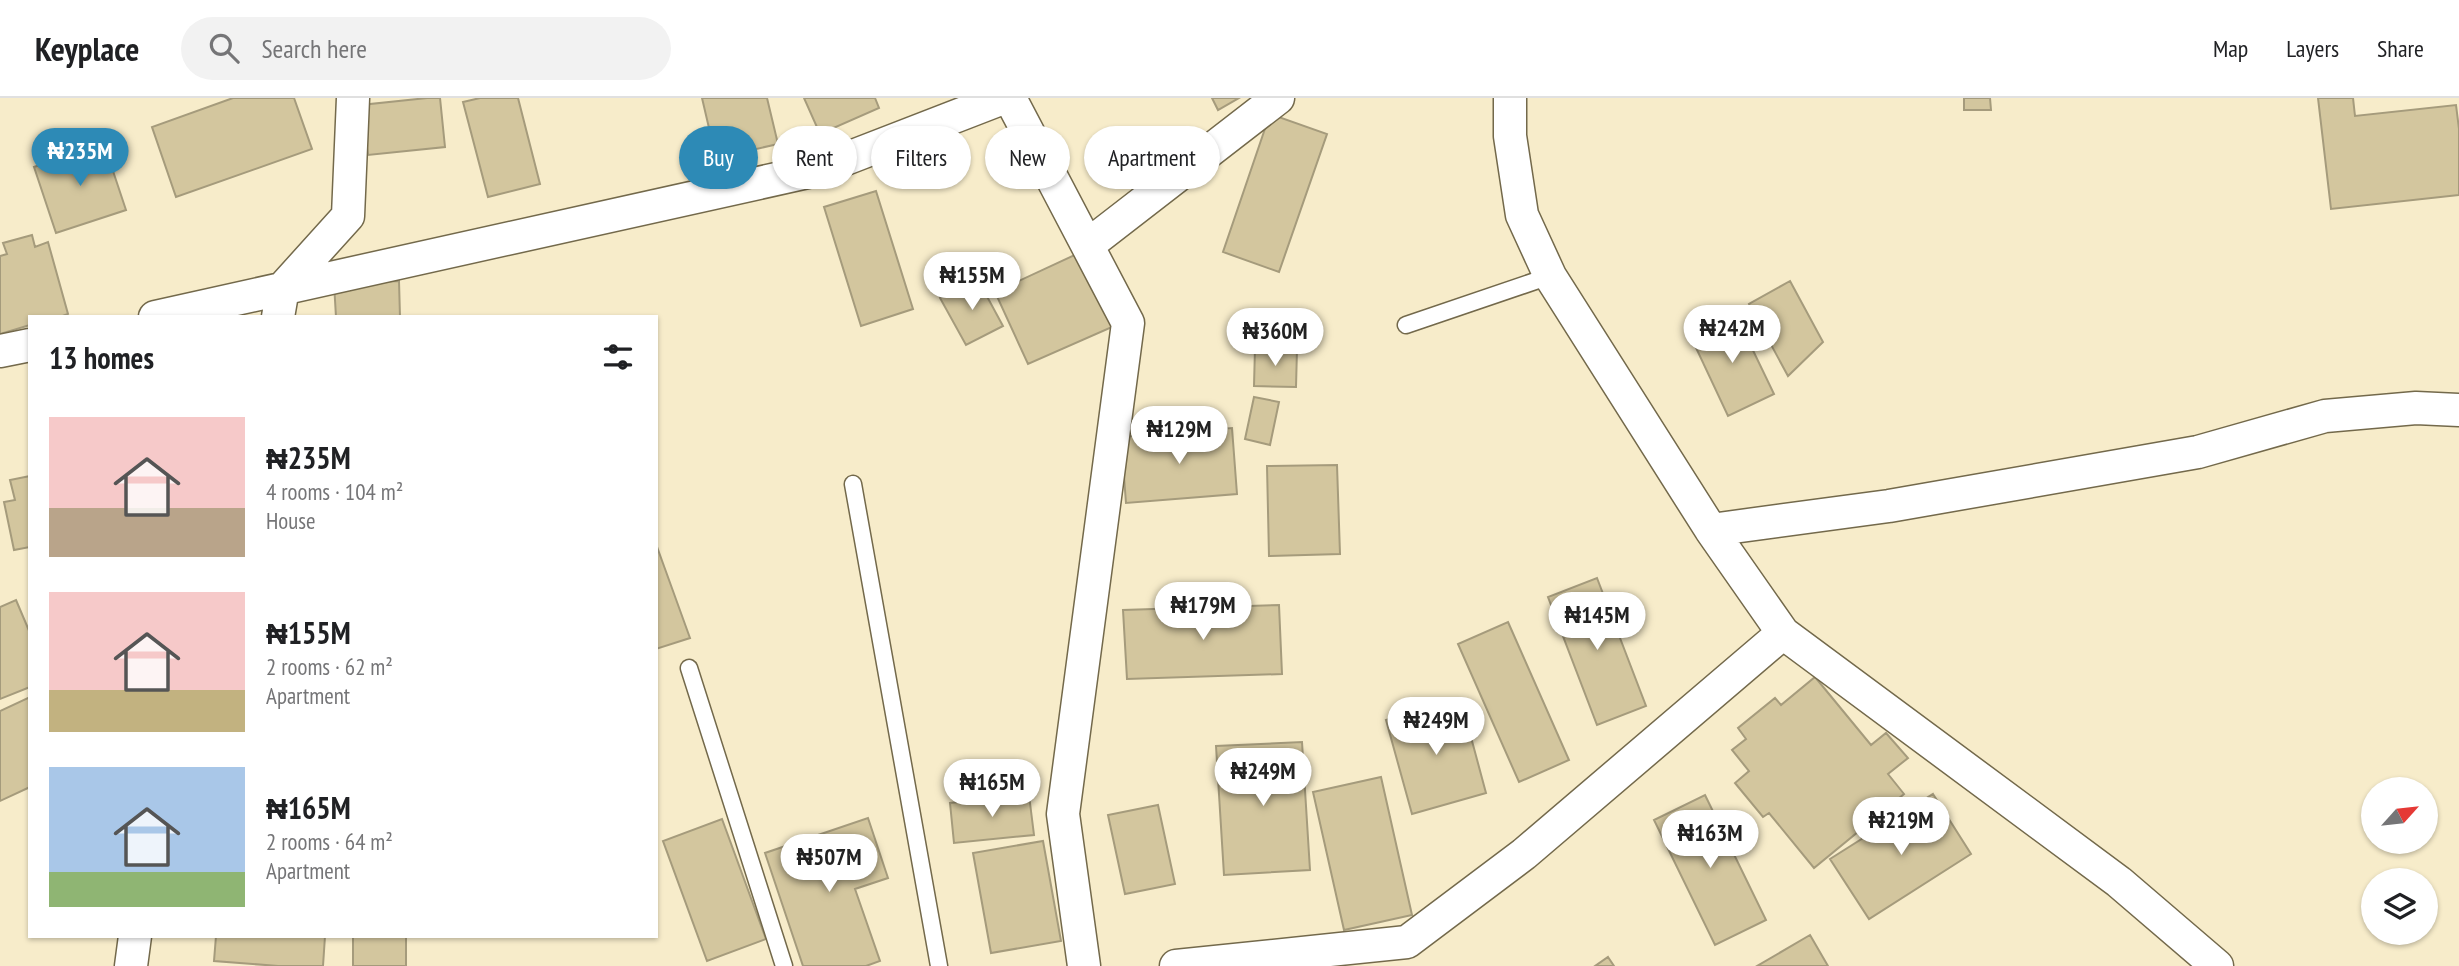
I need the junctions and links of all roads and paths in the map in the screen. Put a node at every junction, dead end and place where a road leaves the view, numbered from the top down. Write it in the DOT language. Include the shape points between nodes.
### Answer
graph roads {
  1 [pos="353,98"];
  2 [pos="1003,98"];
  3 [pos="1010,98"];
  4 [pos="1278,98"];
  5 [pos="1510,98"];
  6 [pos="1088,245"];
  7 [pos="1550,276"];
  8 [pos="280,302"];
  9 [pos="172,315"];
  10 [pos="1406,325"];
  11 [pos="28,345"];
  12 [pos="0,351"];
  13 [pos="2459,410"];
  14 [pos="853,484"];
  15 [pos="1711,530"];
  16 [pos="1783,633"];
  17 [pos="689,668"];
  18 [pos="135,938"];
  19 [pos="131,966"];
  20 [pos="784,966"];
  21 [pos="939,966"];
  22 [pos="1084,966"];
  23 [pos="1176,966"];
  24 [pos="2217,966"];
  1 -- 8 [label="street" via="348,216"];
  2 -- 8 [label="street" via="817,170"];
  3 -- 6 [label="street"];
  4 -- 6 [label="street"];
  5 -- 7 [label="street" via="1510,136 1522,215"];
  6 -- 22 [label="street" via="1128,323 1063,814"];
  7 -- 10 [label="lane"];
  7 -- 15 [label="street"];
  8 -- 9 [label="street"];
  11 -- 12 [label="street"];
  13 -- 15 [label="street" via="2416,408 2325,416 2198,452 1889,506"];
  14 -- 21 [label="lane"];
  15 -- 16 [label="street"];
  16 -- 23 [label="street" via="1524,854 1407,942"];
  16 -- 24 [label="street" via="2119,882"];
  17 -- 20 [label="lane"];
  18 -- 19 [label="street"];
}
